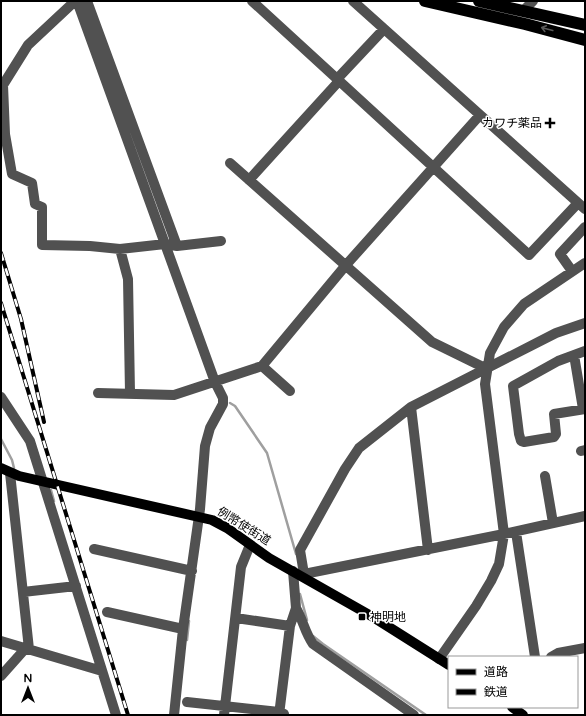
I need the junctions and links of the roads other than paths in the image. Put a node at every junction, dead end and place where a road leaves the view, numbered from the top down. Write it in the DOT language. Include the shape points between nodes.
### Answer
graph roads {
  1 [pos="76,1"];
  2 [pos="87,1"];
  3 [pos="252,1"];
  4 [pos="353,1"];
  5 [pos="425,1"];
  6 [pos="479,1"];
  7 [pos="533,1"];
  8 [pos="523,10"];
  9 [pos="585,25"];
  10 [pos="384,29"];
  11 [pos="585,40"];
  12 [pos="338,80"];
  13 [pos="2,85"];
  14 [pos="480,115"];
  15 [pos="230,163"];
  16 [pos="433,168"];
  17 [pos="249,180"];
  18 [pos="582,206"];
  19 [pos="585,227"];
  20 [pos="221,241"];
  21 [pos="165,244"];
  22 [pos="177,246"];
  23 [pos="120,249"];
  24 [pos="585,263"];
  25 [pos="346,265"];
  26 [pos="572,271"];
  27 [pos="585,323"];
  28 [pos="585,351"];
  29 [pos="574,355"];
  30 [pos="262,366"];
  31 [pos="488,368"];
  32 [pos="215,382"];
  33 [pos="290,391"];
  34 [pos="98,393"];
  35 [pos="130,393"];
  36 [pos="1,397"];
  37 [pos="411,407"];
  38 [pos="584,409"];
  39 [pos="1,468"];
  40 [pos="10,473"];
  41 [pos="545,476"];
  42 [pos="42,481"];
  43 [pos="198,516"];
  44 [pos="585,516"];
  45 [pos="553,523"];
  46 [pos="516,532"];
  47 [pos="504,534"];
  48 [pos="250,545"];
  49 [pos="94,549"];
  50 [pos="428,550"];
  51 [pos="192,571"];
  52 [pos="298,573"];
  53 [pos="76,586"];
  54 [pos="23,592"];
  55 [pos="296,608"];
  56 [pos="108,612"];
  57 [pos="236,618"];
  58 [pos="290,626"];
  59 [pos="183,629"];
  60 [pos="1,641"];
  61 [pos="585,648"];
  62 [pos="27,649"];
  63 [pos="535,656"];
  64 [pos="553,656"];
  65 [pos="439,658"];
  66 [pos="448,664"];
  67 [pos="102,671"];
  68 [pos="1,676"];
  69 [pos="187,702"];
  70 [pos="224,711"];
  71 [pos="281,714"];
  72 [pos="116,715"];
  73 [pos="174,715"];
  74 [pos="414,715"];
  1 -- 13 [label="street" via="28,45"];
  1 -- 21 [label="street"];
  2 -- 22 [label="street"];
  3 -- 12 [label="street"];
  4 -- 10 [label="street"];
  11 -- 5 [label="highway, one-way"];
  6 -- 8 [label="highway"];
  7 -- 8 [label="street"];
  8 -- 9 [label="highway"];
  10 -- 12 [label="street"];
  10 -- 14 [label="street"];
  12 -- 16 [label="street"];
  12 -- 17 [label="street"];
  13 -- 23 [label="street" via="5,134 12,174 32,183 35,204 42,208 42,245"];
  14 -- 16 [label="street"];
  14 -- 18 [label="street"];
  15 -- 17 [label="street"];
  16 -- 18 [label="street" via="528,255"];
  16 -- 25 [label="street"];
  17 -- 25 [label="street"];
  19 -- 26 [label="street" via="560,254"];
  20 -- 22 [label="street"];
  21 -- 22 [label="street"];
  21 -- 23 [label="street"];
  21 -- 32 [label="street"];
  23 -- 35 [label="street" via="128,279"];
  24 -- 26 [label="street"];
  25 -- 30 [label="street"];
  25 -- 31 [label="street" via="432,342"];
  26 -- 31 [label="street" via="524,304 512,316 490,353"];
  27 -- 31 [label="street" via="556,333"];
  28 -- 29 [label="street"];
  29 -- 38 [label="street"];
  29 -- 38 [label="street" via="513,386 521,440 524,442 554,437 554,414"];
  30 -- 32 [label="street"];
  30 -- 33 [label="street"];
  31 -- 37 [label="street"];
  31 -- 47 [label="street" via="485,384"];
  32 -- 35 [label="street" via="174,395"];
  32 -- 43 [label="street" via="223,398 223,404 206,438"];
  34 -- 35 [label="street"];
  36 -- 42 [label="street" via="30,441"];
  37 -- 50 [label="street"];
  37 -- 52 [label="street" via="359,448 300,550"];
  39 -- 40 [label="main road, 例幣使街道"];
  40 -- 42 [label="main road, 例幣使街道"];
  40 -- 54 [label="street"];
  41 -- 45 [label="street"];
  42 -- 43 [label="main road, 例幣使街道"];
  42 -- 53 [label="street"];
  43 -- 48 [label="main road, 例幣使街道" via="219,523"];
  43 -- 51 [label="street"];
  44 -- 45 [label="street"];
  45 -- 46 [label="street"];
  46 -- 47 [label="street"];
  46 -- 63 [label="street"];
  47 -- 50 [label="street"];
  47 -- 65 [label="street" via="499,564 491,581"];
  48 -- 52 [label="main road, 例幣使街道"];
  48 -- 57 [label="street" via="241,567"];
  49 -- 51 [label="street"];
  50 -- 52 [label="street"];
  51 -- 59 [label="street"];
  52 -- 55 [label="street"];
  52 -- 65 [label="main road, 例幣使街道"];
  53 -- 54 [label="street"];
  53 -- 67 [label="street"];
  54 -- 62 [label="street"];
  55 -- 58 [label="street"];
  55 -- 74 [label="street" via="307,636 313,644"];
  56 -- 59 [label="street"];
  57 -- 58 [label="street"];
  57 -- 70 [label="street"];
  58 -- 71 [label="street"];
  59 -- 73 [label="street"];
  60 -- 62 [label="street"];
  61 -- 64 [label="street"];
  62 -- 67 [label="street"];
  62 -- 68 [label="street"];
  65 -- 66 [label="main road, 例幣使街道"];
  67 -- 72 [label="street"];
  69 -- 70 [label="street"];
  70 -- 71 [label="street"];
}
